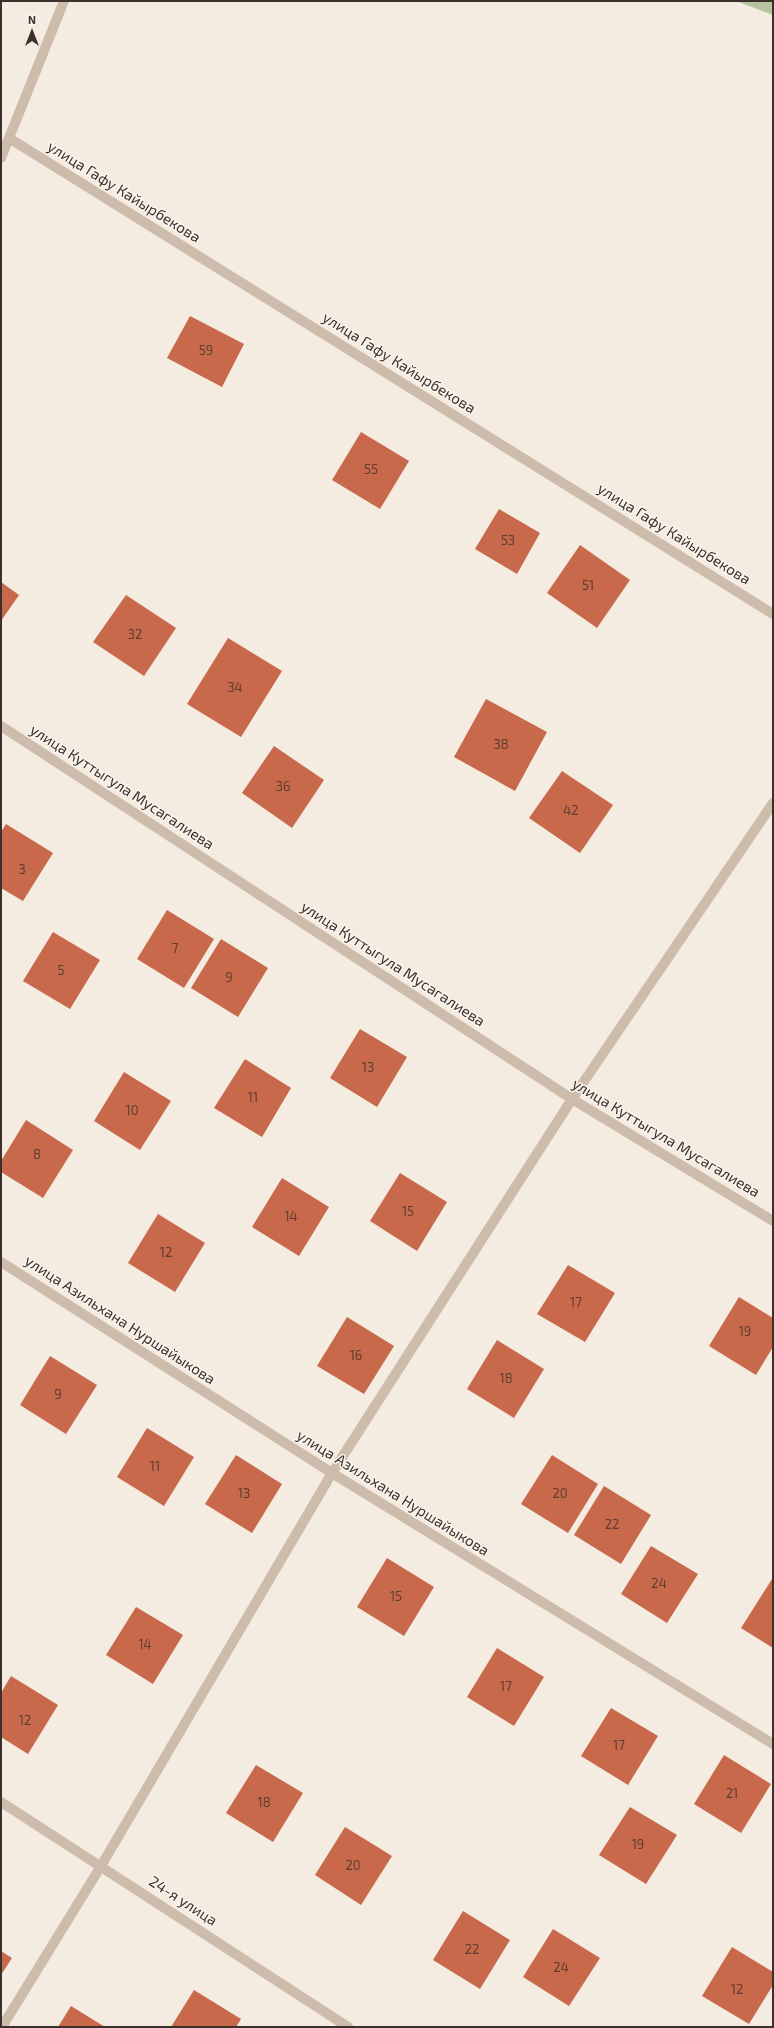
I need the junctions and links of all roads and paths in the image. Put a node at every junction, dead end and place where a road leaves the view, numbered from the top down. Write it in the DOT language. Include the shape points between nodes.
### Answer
graph roads {
  1 [pos="64,1"];
  2 [pos="9,138"];
  3 [pos="1,158"];
  4 [pos="773,614"];
  5 [pos="1,726"];
  6 [pos="773,803"];
  7 [pos="572,1099"];
  8 [pos="773,1221"];
  9 [pos="1,1262"];
  10 [pos="332,1473"];
  11 [pos="773,1744"];
  12 [pos="1,1802"];
  13 [pos="101,1866"];
  14 [pos="2,2027"];
  15 [pos="348,2027"];
  1 -- 2 [label="street"];
  2 -- 3 [label="street"];
  2 -- 4 [label="street, улица Гафу Кайырбекова"];
  5 -- 7 [label="street, улица Куттыгула Мусагалиева"];
  6 -- 7 [label="street"];
  7 -- 8 [label="street, улица Куттыгула Мусагалиева"];
  7 -- 10 [label="street"];
  9 -- 10 [label="street, улица Азильхана Нуршайыкова"];
  10 -- 11 [label="street, улица Азильхана Нуршайыкова"];
  10 -- 13 [label="street"];
  12 -- 13 [label="street, 24-я улица"];
  13 -- 14 [label="street"];
  13 -- 15 [label="street, 24-я улица"];
}
